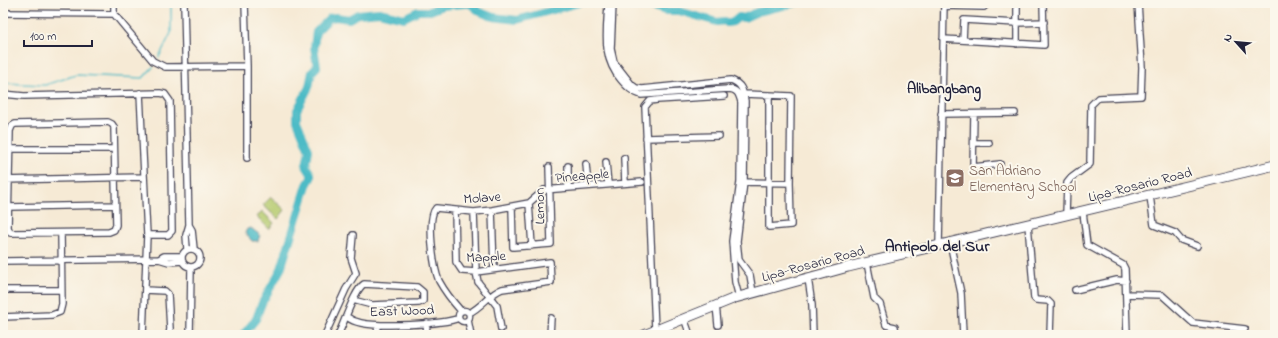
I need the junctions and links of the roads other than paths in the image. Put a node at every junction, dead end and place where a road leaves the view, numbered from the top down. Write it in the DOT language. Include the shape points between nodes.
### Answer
graph roads {
  1 [pos="114,3"];
  2 [pos="184,3"];
  3 [pos="245,3"];
  4 [pos="988,3"];
  5 [pos="1017,3"];
  6 [pos="1043,3"];
  7 [pos="1138,3"];
  8 [pos="944,4"];
  9 [pos="610,5"];
  10 [pos="3,13"];
  11 [pos="114,14"];
  12 [pos="1044,22"];
  13 [pos="1017,23"];
  14 [pos="943,39"];
  15 [pos="963,40"];
  16 [pos="1017,44"];
  17 [pos="247,66"];
  18 [pos="186,68"];
  19 [pos="140,93"];
  20 [pos="3,94"];
  21 [pos="744,94"];
  22 [pos="769,95"];
  23 [pos="724,96"];
  24 [pos="941,114"];
  25 [pos="974,114"];
  26 [pos="1015,114"];
  27 [pos="719,136"];
  28 [pos="646,138"];
  29 [pos="974,143"];
  30 [pos="989,143"];
  31 [pos="10,149"];
  32 [pos="114,149"];
  33 [pos="247,158"];
  34 [pos="624,158"];
  35 [pos="606,162"];
  36 [pos="586,164"];
  37 [pos="1000,164"];
  38 [pos="1275,165"];
  39 [pos="568,166"];
  40 [pos="549,167"];
  41 [pos="144,177"];
  42 [pos="115,178"];
  43 [pos="3,180"];
  44 [pos="10,180"];
  45 [pos="642,182"];
  46 [pos="742,182"];
  47 [pos="769,182"];
  48 [pos="625,183"];
  49 [pos="790,183"];
  50 [pos="608,184"];
  51 [pos="588,186"];
  52 [pos="568,188"];
  53 [pos="551,189"];
  54 [pos="1150,196"];
  55 [pos="529,203"];
  56 [pos="115,205"];
  57 [pos="9,207"];
  58 [pos="512,207"];
  59 [pos="455,210"];
  60 [pos="492,210"];
  61 [pos="474,212"];
  62 [pos="1083,212"];
  63 [pos="1066,215"];
  64 [pos="1028,224"];
  65 [pos="189,225"];
  66 [pos="61,233"];
  67 [pos="147,235"];
  68 [pos="353,235"];
  69 [pos="950,243"];
  70 [pos="939,245"];
  71 [pos="532,246"];
  72 [pos="1198,246"];
  73 [pos="187,249"];
  74 [pos="194,249"];
  75 [pos="182,258"];
  76 [pos="61,260"];
  77 [pos="146,260"];
  78 [pos="3,261"];
  79 [pos="867,263"];
  80 [pos="742,266"];
  81 [pos="191,267"];
  82 [pos="734,268"];
  83 [pos="494,269"];
  84 [pos="476,272"];
  85 [pos="808,278"];
  86 [pos="1126,281"];
  87 [pos="3,290"];
  88 [pos="61,290"];
  89 [pos="145,290"];
  90 [pos="1075,290"];
  91 [pos="753,293"];
  92 [pos="1127,294"];
  93 [pos="739,297"];
  94 [pos="489,298"];
  95 [pos="353,300"];
  96 [pos="716,305"];
  97 [pos="461,311"];
  98 [pos="470,313"];
  99 [pos="3,317"];
  100 [pos="347,317"];
  101 [pos="459,318"];
  102 [pos="551,318"];
  103 [pos="684,318"];
  104 [pos="468,320"];
  105 [pos="426,323"];
  106 [pos="378,325"];
  107 [pos="664,326"];
  108 [pos="718,326"];
  109 [pos="1245,328"];
  110 [pos="501,329"];
  111 [pos="655,329"];
  112 [pos="143,335"];
  113 [pos="168,335"];
  114 [pos="190,335"];
  115 [pos="325,335"];
  116 [pos="338,335"];
  117 [pos="377,335"];
  118 [pos="426,335"];
  119 [pos="471,335"];
  120 [pos="550,335"];
  121 [pos="644,335"];
  122 [pos="667,335"];
  123 [pos="690,335"];
  124 [pos="814,335"];
  125 [pos="896,335"];
  126 [pos="963,335"];
  127 [pos="1050,335"];
  128 [pos="1127,335"];
  1 -- 11 [label="street"];
  2 -- 18 [label="street"];
  3 -- 17 [label="street"];
  4 -- 8 [label="street" via="984,7"];
  5 -- 13 [label="street"];
  6 -- 12 [label="street"];
  7 -- 63 [label="street" via="1141,96 1098,98 1091,105 1090,164 1067,183"];
  8 -- 14 [label="street"];
  9 -- 21 [label="street" via="611,49 614,62 636,88 731,80 740,85"];
  9 -- 46 [label="street" via="607,49 609,64 633,92 641,95 728,88 739,94"];
  10 -- 11 [label="street"];
  11 -- 18 [label="street" via="158,65 165,68"];
  12 -- 13 [label="street"];
  12 -- 16 [label="street" via="1044,45"];
  13 -- 15 [label="street" via="964,20"];
  13 -- 16 [label="street"];
  14 -- 15 [label="street"];
  14 -- 24 [label="street"];
  15 -- 16 [label="street"];
  17 -- 18 [label="street"];
  17 -- 33 [label="street"];
  18 -- 65 [label="street"];
  19 -- 20 [label="street" via="24,96"];
  19 -- 41 [label="street"];
  19 -- 67 [label="street" via="165,94 170,100 172,231 168,236"];
  21 -- 22 [label="street"];
  21 -- 46 [label="street"];
  22 -- 47 [label="street"];
  22 -- 49 [label="street" via="791,96"];
  23 -- 28 [label="street" via="650,101 645,112"];
  24 -- 25 [label="street"];
  24 -- 70 [label="street"];
  25 -- 26 [label="street"];
  25 -- 29 [label="street"];
  27 -- 28 [label="street"];
  28 -- 111 [label="street"];
  29 -- 30 [label="street"];
  29 -- 37 [label="street" via="973,167"];
  31 -- 32 [label="street"];
  31 -- 32 [label="street" via="10,131 15,124 108,122 114,128"];
  31 -- 44 [label="street"];
  32 -- 42 [label="street"];
  34 -- 48 [label="street"];
  35 -- 50 [label="street"];
  36 -- 51 [label="street"];
  38 -- 54 [label="main road, Lipa-Rosario Road"];
  39 -- 52 [label="street"];
  40 -- 53 [label="street, Lemon"];
  41 -- 42 [label="street"];
  41 -- 67 [label="street"];
  42 -- 44 [label="street"];
  42 -- 56 [label="street"];
  43 -- 44 [label="street"];
  44 -- 57 [label="street"];
  45 -- 48 [label="street, Pineapple"];
  46 -- 47 [label="street"];
  46 -- 80 [label="street" via="737,241"];
  46 -- 82 [label="street" via="732,241"];
  47 -- 49 [label="street"];
  47 -- 49 [label="street" via="769,227 791,225"];
  48 -- 50 [label="street, Pineapple"];
  50 -- 51 [label="street, Pineapple"];
  51 -- 52 [label="street, Pineapple"];
  52 -- 53 [label="street, Pineapple"];
  53 -- 55 [label="street, Pineapple" via="539,192"];
  53 -- 71 [label="street, Lemon" via="551,244"];
  54 -- 62 [label="main road, Lipa-Rosario Road"];
  54 -- 72 [label="street" via="1154,225"];
  55 -- 58 [label="street, Molave"];
  55 -- 71 [label="street"];
  56 -- 57 [label="street"];
  56 -- 66 [label="street" via="116,224 112,231"];
  57 -- 66 [label="street" via="10,233"];
  58 -- 60 [label="street, Molave"];
  58 -- 71 [label="street" via="513,247"];
  59 -- 61 [label="street, Molave"];
  59 -- 84 [label="street, Mapple" via="456,262 462,271"];
  59 -- 97 [label="street, Molave" via="436,208 432,217 435,265 439,280"];
  60 -- 61 [label="street, Molave"];
  60 -- 83 [label="street"];
  61 -- 84 [label="street"];
  62 -- 63 [label="main road, Lipa-Rosario Road"];
  62 -- 86 [label="street" via="1087,245 1122,265"];
  63 -- 64 [label="main road, Lipa-Rosario Road"];
  64 -- 69 [label="main road, Lipa-Rosario Road"];
  64 -- 127 [label="street" via="1034,298 1051,304"];
  65 -- 73 [label="street" via="186,236"];
  65 -- 74 [label="street"];
  66 -- 76 [label="street"];
  67 -- 77 [label="street"];
  68 -- 115 [label="street" via="351,258 356,273"];
  69 -- 70 [label="main road, Lipa-Rosario Road"];
  69 -- 126 [label="street" via="961,293"];
  70 -- 79 [label="main road, Lipa-Rosario Road"];
  73 -- 74 [label="street"];
  73 -- 75 [label="street"];
  74 -- 81 [label="street" via="199,253 200,259 196,266"];
  75 -- 77 [label="street" via="164,256"];
  75 -- 81 [label="street" via="185,266"];
  76 -- 77 [label="street"];
  76 -- 78 [label="street"];
  76 -- 88 [label="street"];
  77 -- 89 [label="street"];
  79 -- 85 [label="main road, Lipa-Rosario Road"];
  79 -- 125 [label="street" via="874,298 880,304 884,322 895,327"];
  80 -- 82 [label="street"];
  80 -- 91 [label="street" via="750,275"];
  81 -- 114 [label="street"];
  82 -- 93 [label="street"];
  83 -- 84 [label="street, Mapple"];
  83 -- 94 [label="street, Mapple" via="550,262 551,282 502,289"];
  84 -- 94 [label="street" via="478,282"];
  85 -- 91 [label="main road, Lipa-Rosario Road"];
  85 -- 124 [label="street"];
  86 -- 90 [label="street" via="1117,280"];
  86 -- 92 [label="street"];
  87 -- 88 [label="street"];
  88 -- 99 [label="street" via="62,304 60,312 56,314"];
  89 -- 112 [label="street"];
  89 -- 113 [label="street" via="165,291 168,294"];
  91 -- 93 [label="main road, Lipa-Rosario Road"];
  92 -- 109 [label="street" via="1162,295 1193,323"];
  92 -- 128 [label="street"];
  93 -- 96 [label="main road, Lipa-Rosario Road"];
  94 -- 98 [label="street"];
  94 -- 110 [label="street" via="497,306"];
  95 -- 95 [label="street" via="372,305 419,303 423,301 423,292 417,287 366,284 361,286"];
  95 -- 100 [label="street"];
  96 -- 103 [label="main road, Lipa-Rosario Road"];
  96 -- 108 [label="street"];
  97 -- 98 [label="street" via="466,310"];
  97 -- 101 [label="street"];
  98 -- 104 [label="street"];
  100 -- 106 [label="street, East Wood" via="358,323"];
  100 -- 116 [label="street"];
  101 -- 104 [label="street" via="463,321"];
  101 -- 105 [label="street, East Wood"];
  102 -- 120 [label="street"];
  103 -- 107 [label="main road, Lipa-Rosario Road"];
  103 -- 123 [label="street"];
  104 -- 119 [label="street"];
  105 -- 106 [label="street, East Wood"];
  105 -- 118 [label="street"];
  106 -- 117 [label="street"];
  107 -- 111 [label="main road, Lipa-Rosario Road"];
  107 -- 122 [label="street"];
  111 -- 121 [label="main road, Lipa-Rosario Road"];
}
